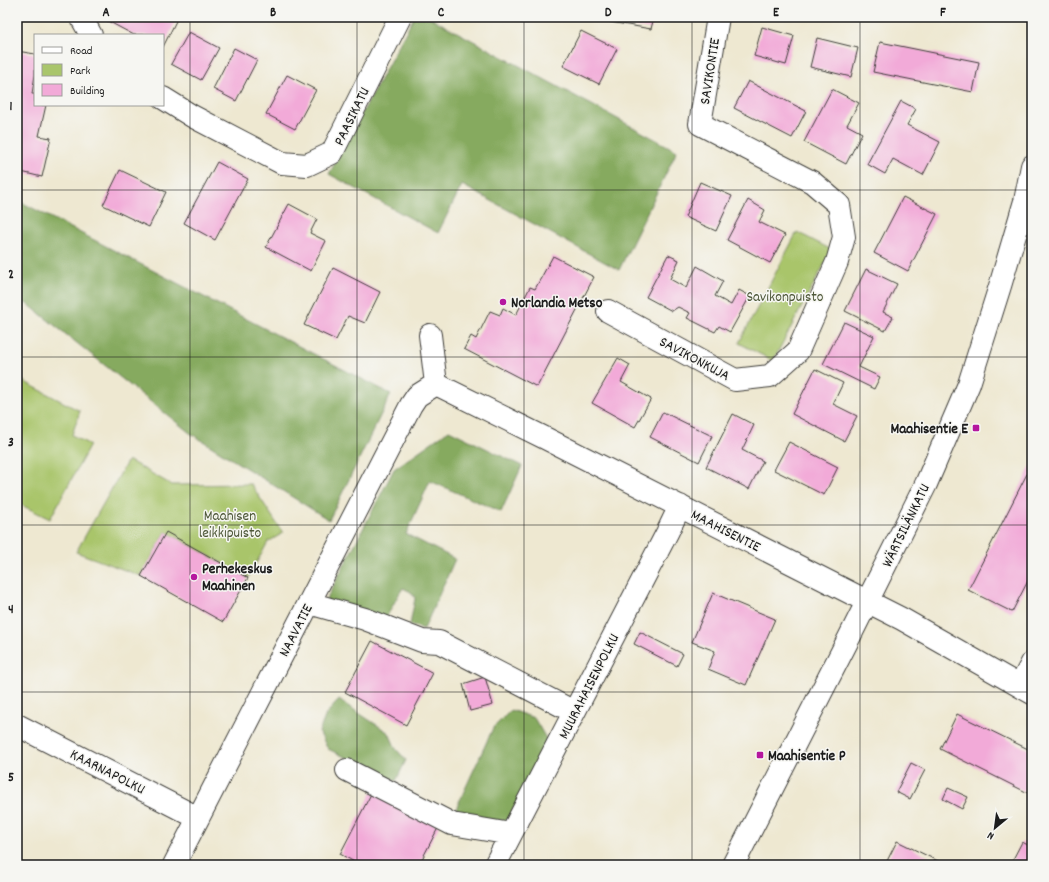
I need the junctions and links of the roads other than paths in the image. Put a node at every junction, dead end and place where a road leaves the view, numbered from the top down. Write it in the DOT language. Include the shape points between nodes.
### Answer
graph roads {
  1 [pos="81,17"];
  2 [pos="400,17"];
  3 [pos="718,17"];
  4 [pos="90,34"];
  5 [pos="164,99"];
  6 [pos="700,124"];
  7 [pos="1032,166"];
  8 [pos="1028,203"];
  9 [pos="608,311"];
  10 [pos="430,335"];
  11 [pos="436,384"];
  12 [pos="680,506"];
  13 [pos="868,601"];
  14 [pos="309,603"];
  15 [pos="1032,663"];
  16 [pos="1026,689"];
  17 [pos="574,712"];
  18 [pos="17,725"];
  19 [pos="347,770"];
  20 [pos="198,818"];
  21 [pos="511,834"];
  22 [pos="174,865"];
  23 [pos="495,865"];
  24 [pos="733,865"];
  1 -- 4 [label="street"];
  2 -- 5 [label="street, PAASIKATU" via="332,153 307,165 282,163"];
  3 -- 6 [label="street, SAVIKONTIE"];
  6 -- 9 [label="street, SAVIKONKUJA" via="812,182 839,205 844,238 837,262 798,352 770,376 734,380"];
  7 -- 8 [label="street, WÄRTSILÄNKATU"];
  8 -- 13 [label="street, WÄRTSILÄNKATU" via="969,384 926,484"];
  10 -- 11 [label="street"];
  11 -- 12 [label="street, MAAHISENTIE"];
  11 -- 14 [label="street, NAAVATIE" via="417,396"];
  12 -- 13 [label="street, MAAHISENTIE"];
  12 -- 17 [label="street, MUURAHAISENPOLKU"];
  13 -- 16 [label="street, MAAHISENTIE"];
  13 -- 24 [label="street, WÄRTSILÄNKATU"];
  14 -- 17 [label="street" via="365,619 422,641 439,642"];
  14 -- 20 [label="street, NAAVATIE"];
  15 -- 16 [label="street"];
  17 -- 21 [label="street, MUURAHAISENPOLKU"];
  18 -- 20 [label="street, KAARNAPOLKU"];
  19 -- 21 [label="street" via="452,824"];
  20 -- 22 [label="street, NAAVATIE"];
  21 -- 23 [label="street, MUURAHAISENPOLKU"];
}
